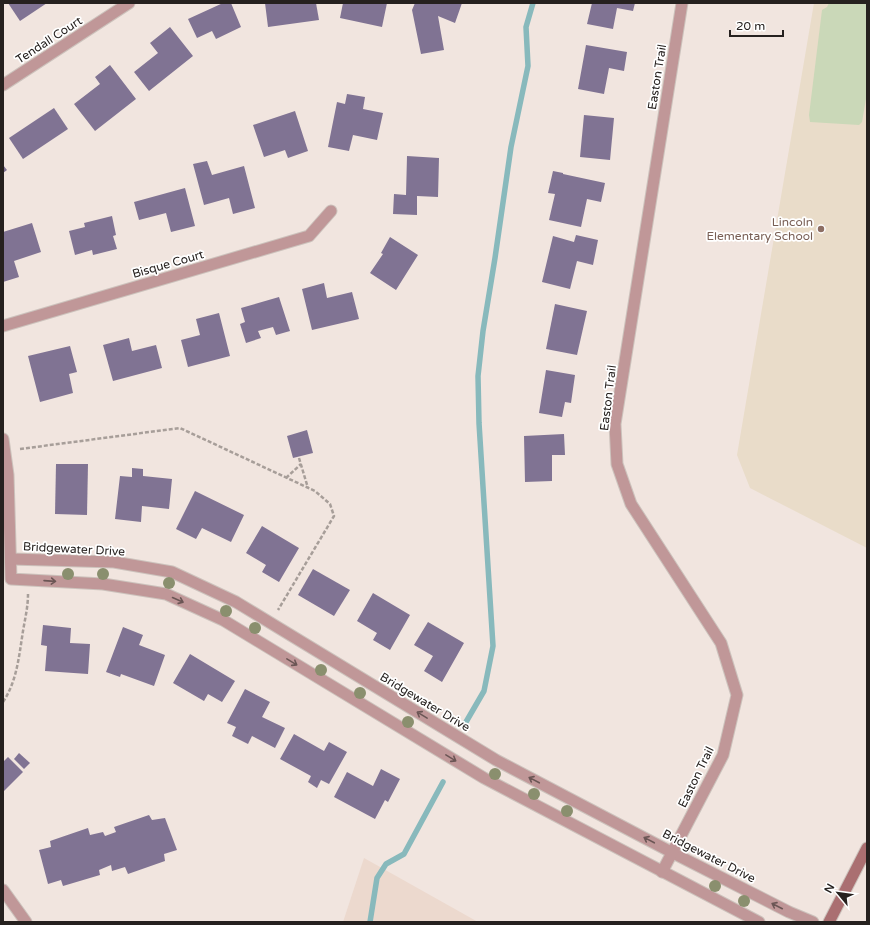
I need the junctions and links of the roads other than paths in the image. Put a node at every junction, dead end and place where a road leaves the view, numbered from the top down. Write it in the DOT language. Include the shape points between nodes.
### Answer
graph roads {
  1 [pos="129,3"];
  2 [pos="682,3"];
  3 [pos="3,85"];
  4 [pos="331,211"];
  5 [pos="3,326"];
  6 [pos="3,438"];
  7 [pos="11,559"];
  8 [pos="867,848"];
  9 [pos="673,853"];
  10 [pos="662,872"];
  11 [pos="3,890"];
  12 [pos="26,922"];
  13 [pos="758,922"];
  14 [pos="813,922"];
  15 [pos="829,922"];
  1 -- 3 [label="street, Tendall Court"];
  2 -- 9 [label="street, Easton Trail" via="615,424 617,464 631,504 721,643 737,695 723,756"];
  4 -- 5 [label="street, Bisque Court" via="309,236"];
  6 -- 7 [label="street" via="8,474"];
  9 -- 7 [label="street, Bridgewater Drive, one-way" via="496,760 236,602 172,572 114,562"];
  7 -- 10 [label="street, one-way" via="11,579 103,584 166,594 223,620 484,778"];
  8 -- 15 [label="main road"];
  9 -- 10 [label="street, Easton Trail"];
  14 -- 9 [label="street, Bridgewater Drive, one-way"];
  10 -- 13 [label="street"];
  11 -- 12 [label="street"];
}
